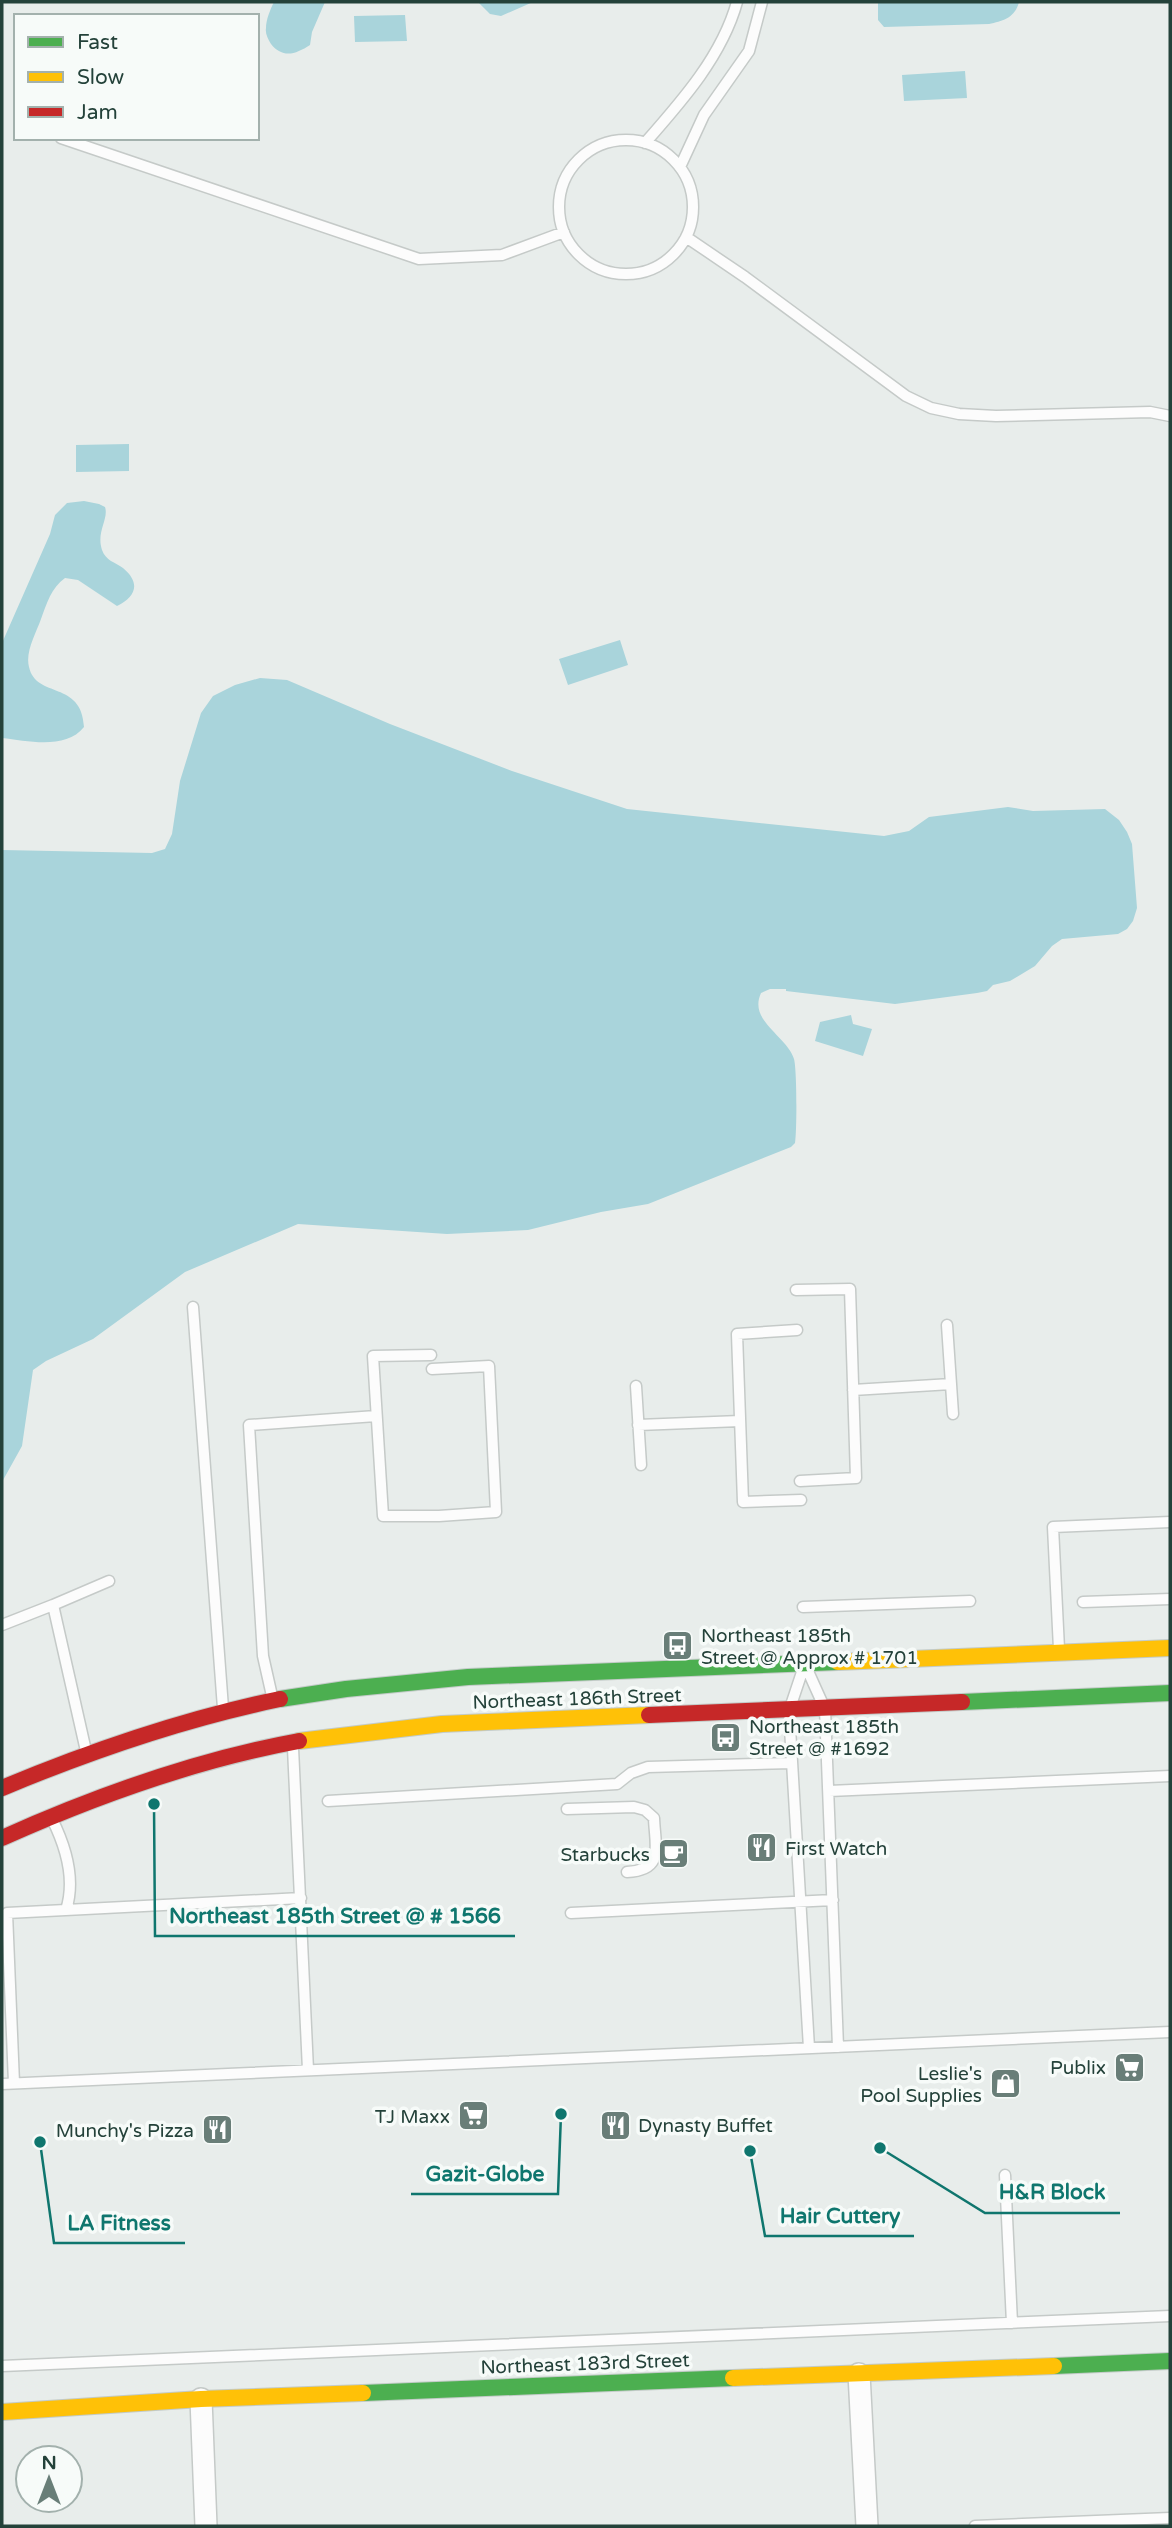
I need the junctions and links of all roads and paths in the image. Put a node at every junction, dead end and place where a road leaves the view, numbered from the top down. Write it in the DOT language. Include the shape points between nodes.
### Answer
graph roads {
  1 [pos="737,2"];
  2 [pos="762,2"];
  3 [pos="67,140"];
  4 [pos="645,143"];
  5 [pos="680,167"];
  6 [pos="564,232"];
  7 [pos="686,237"];
  8 [pos="1170,407"];
  9 [pos="1150,412"];
  10 [pos="1170,416"];
  11 [pos="796,1290"];
  12 [pos="193,1307"];
  13 [pos="947,1325"];
  14 [pos="797,1330"];
  15 [pos="431,1355"];
  16 [pos="432,1369"];
  17 [pos="951,1384"];
  18 [pos="636,1386"];
  19 [pos="853,1390"];
  20 [pos="953,1413"];
  21 [pos="376,1416"];
  22 [pos="740,1420"];
  23 [pos="638,1425"];
  24 [pos="641,1465"];
  25 [pos="800,1481"];
  26 [pos="801,1500"];
  27 [pos="1170,1522"];
  28 [pos="109,1581"];
  29 [pos="1170,1599"];
  30 [pos="970,1601"];
  31 [pos="1083,1602"];
  32 [pos="53,1605"];
  33 [pos="803,1607"];
  34 [pos="2,1625"];
  35 [pos="1170,1648"];
  36 [pos="1059,1652"];
  37 [pos="804,1663"];
  38 [pos="342,1689"];
  39 [pos="1170,1693"];
  40 [pos="273,1700"];
  41 [pos="825,1709"];
  42 [pos="224,1710"];
  43 [pos="789,1711"];
  44 [pos="310,1713"];
  45 [pos="257,1720"];
  46 [pos="299,1727"];
  47 [pos="241,1736"];
  48 [pos="293,1743"];
  49 [pos="87,1753"];
  50 [pos="205,1762"];
  51 [pos="792,1763"];
  52 [pos="1170,1776"];
  53 [pos="2,1788"];
  54 [pos="829,1791"];
  55 [pos="328,1801"];
  56 [pos="567,1809"];
  57 [pos="51,1816"];
  58 [pos="2,1838"];
  59 [pos="627,1872"];
  60 [pos="301,1898"];
  61 [pos="833,1900"];
  62 [pos="800,1902"];
  63 [pos="66,1910"];
  64 [pos="571,1913"];
  65 [pos="5,1931"];
  66 [pos="1170,2032"];
  67 [pos="838,2047"];
  68 [pos="809,2048"];
  69 [pos="308,2070"];
  70 [pos="15,2083"];
  71 [pos="2,2084"];
  72 [pos="1005,2175"];
  73 [pos="1170,2316"];
  74 [pos="1012,2323"];
  75 [pos="1170,2361"];
  76 [pos="2,2366"];
  77 [pos="859,2374"];
  78 [pos="201,2399"];
  79 [pos="2,2412"];
  80 [pos="1170,2518"];
  81 [pos="206,2526"];
  82 [pos="867,2526"];
  83 [pos="975,2526"];
  1 -- 4 [label="lane" via="710,60"];
  2 -- 5 [label="lane" via="749,51 704,115"];
  3 -- 6 [label="lane" via="419,259 502,256"];
  4 -- 5 [label="lane" via="665,152"];
  4 -- 6 [label="lane" via="624,140 581,156 559,197"];
  5 -- 7 [label="lane" via="694,206"];
  6 -- 7 [label="lane" via="582,259 603,271 626,275 666,262"];
  7 -- 9 [label="lane" via="906,396 931,408 996,416"];
  8 -- 9 [label="lane"];
  9 -- 10 [label="lane"];
  11 -- 19 [label="lane" via="850,1289"];
  12 -- 42 [label="lane"];
  13 -- 17 [label="lane"];
  14 -- 22 [label="lane" via="737,1334"];
  15 -- 21 [label="lane" via="373,1356"];
  16 -- 21 [label="lane" via="489,1366 496,1512 383,1516"];
  17 -- 19 [label="lane"];
  17 -- 20 [label="lane"];
  18 -- 23 [label="lane"];
  19 -- 25 [label="lane" via="856,1478"];
  21 -- 40 [label="lane" via="249,1425 263,1656"];
  22 -- 23 [label="lane"];
  22 -- 26 [label="lane" via="743,1502"];
  23 -- 24 [label="lane"];
  27 -- 36 [label="lane" via="1053,1527"];
  28 -- 32 [label="lane"];
  29 -- 31 [label="lane"];
  30 -- 33 [label="lane"];
  32 -- 34 [label="lane"];
  32 -- 49 [label="lane"];
  35 -- 36 [label="main road, Northeast 186th Street"];
  36 -- 37 [label="main road, Northeast 186th Street"];
  37 -- 38 [label="main road, Northeast 186th Street" via="479,1676"];
  37 -- 41 [label="lane"];
  37 -- 43 [label="lane"];
  38 -- 40 [label="main road, Northeast 186th Street"];
  38 -- 44 [label="main road"];
  39 -- 41 [label="main road, Northeast 186th Street"];
  40 -- 42 [label="main road, Northeast 186th Street"];
  40 -- 45 [label="main road"];
  41 -- 43 [label="main road, Northeast 186th Street"];
  41 -- 54 [label="lane"];
  42 -- 49 [label="main road, Northeast 186th Street"];
  43 -- 48 [label="main road, Northeast 186th Street" via="442,1724"];
  43 -- 51 [label="lane"];
  46 -- 48 [label="main road"];
  47 -- 50 [label="main road"];
  48 -- 50 [label="main road, Northeast 186th Street"];
  48 -- 60 [label="lane"];
  49 -- 53 [label="main road, Northeast 186th Street"];
  50 -- 57 [label="main road, Northeast 186th Street"];
  51 -- 55 [label="lane" via="648,1768 617,1784"];
  51 -- 62 [label="lane"];
  52 -- 54 [label="lane"];
  54 -- 61 [label="lane"];
  56 -- 59 [label="lane" via="634,1807 654,1818 652,1864 643,1871"];
  57 -- 58 [label="main road, Northeast 186th Street"];
  57 -- 63 [label="lane" via="70,1872"];
  60 -- 63 [label="lane"];
  60 -- 69 [label="lane"];
  61 -- 62 [label="lane"];
  61 -- 67 [label="lane"];
  62 -- 64 [label="lane"];
  62 -- 68 [label="lane"];
  63 -- 65 [label="lane" via="8,1913"];
  65 -- 70 [label="lane"];
  66 -- 67 [label="lane"];
  67 -- 68 [label="lane"];
  68 -- 69 [label="lane"];
  69 -- 70 [label="lane"];
  70 -- 71 [label="lane"];
  72 -- 74 [label="lane"];
  73 -- 74 [label="lane"];
  74 -- 76 [label="lane"];
  75 -- 77 [label="main road, Northeast 183rd Street"];
  77 -- 78 [label="main road, Northeast 183rd Street"];
  77 -- 82 [label="street"];
  78 -- 79 [label="main road, Northeast 183rd Street"];
  78 -- 81 [label="street"];
  80 -- 83 [label="lane"];
}
